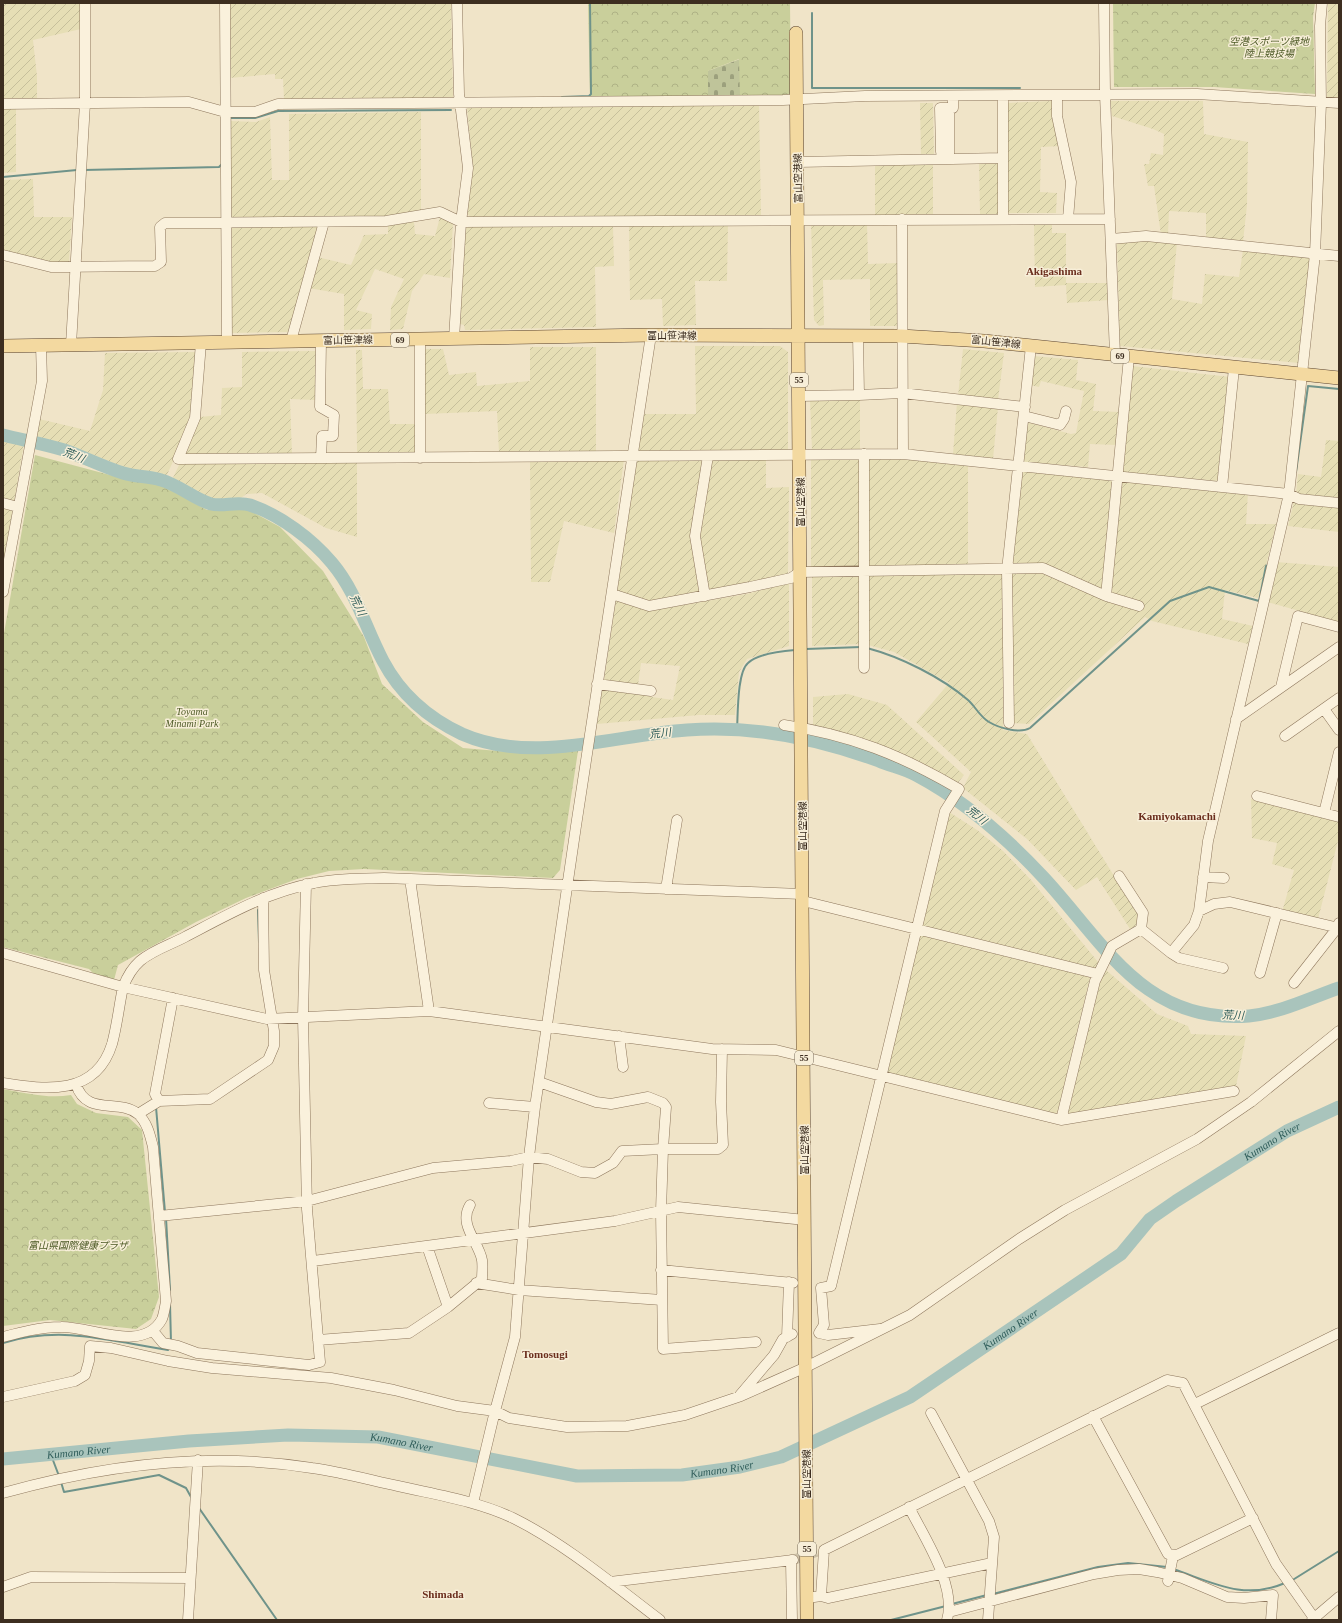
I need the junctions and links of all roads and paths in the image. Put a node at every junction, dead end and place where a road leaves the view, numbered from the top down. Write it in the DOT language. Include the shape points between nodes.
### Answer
graph roads {
  1 [pos="85,3"];
  2 [pos="225,3"];
  3 [pos="457,3"];
  4 [pos="1104,3"];
  5 [pos="1322,3"];
  6 [pos="796,33"];
  7 [pos="1105,94"];
  8 [pos="1057,95"];
  9 [pos="953,96"];
  10 [pos="1003,96"];
  11 [pos="796,98"];
  12 [pos="460,102"];
  13 [pos="85,103"];
  14 [pos="1321,103"];
  15 [pos="1339,103"];
  16 [pos="3,104"];
  17 [pos="225,117"];
  18 [pos="945,156"];
  19 [pos="1003,158"];
  20 [pos="798,162"];
  21 [pos="1004,218"];
  22 [pos="902,219"];
  23 [pos="1068,219"];
  24 [pos="1110,219"];
  25 [pos="798,220"];
  26 [pos="226,222"];
  27 [pos="324,222"];
  28 [pos="461,222"];
  29 [pos="1111,239"];
  30 [pos="1315,254"];
  31 [pos="3,255"];
  32 [pos="1339,256"];
  33 [pos="75,267"];
  34 [pos="798,335"];
  35 [pos="858,335"];
  36 [pos="651,336"];
  37 [pos="902,336"];
  38 [pos="454,339"];
  39 [pos="420,340"];
  40 [pos="291,341"];
  41 [pos="322,341"];
  42 [pos="201,343"];
  43 [pos="227,343"];
  44 [pos="41,345"];
  45 [pos="71,345"];
  46 [pos="3,346"];
  47 [pos="1031,346"];
  48 [pos="1116,355"];
  49 [pos="1129,357"];
  50 [pos="1234,368"];
  51 [pos="1301,374"];
  52 [pos="1339,378"];
  53 [pos="902,393"];
  54 [pos="859,395"];
  55 [pos="799,396"];
  56 [pos="1066,410"];
  57 [pos="1024,411"];
  58 [pos="864,454"];
  59 [pos="903,454"];
  60 [pos="800,455"];
  61 [pos="633,456"];
  62 [pos="708,456"];
  63 [pos="321,458"];
  64 [pos="420,458"];
  65 [pos="1019,466"];
  66 [pos="1118,476"];
  67 [pos="1222,487"];
  68 [pos="1288,494"];
  69 [pos="3,503"];
  70 [pos="1339,503"];
  71 [pos="18,507"];
  72 [pos="1007,570"];
  73 [pos="864,571"];
  74 [pos="800,572"];
  75 [pos="4,586"];
  76 [pos="612,594"];
  77 [pos="705,596"];
  78 [pos="1106,596"];
  79 [pos="1139,606"];
  80 [pos="1339,627"];
  81 [pos="1339,647"];
  82 [pos="864,668"];
  83 [pos="597,684"];
  84 [pos="1282,687"];
  85 [pos="650,691"];
  86 [pos="1339,698"];
  87 [pos="1324,709"];
  88 [pos="1236,719"];
  89 [pos="1009,723"];
  90 [pos="784,725"];
  91 [pos="802,728"];
  92 [pos="1339,730"];
  93 [pos="1285,736"];
  94 [pos="1339,752"];
  95 [pos="1257,796"];
  96 [pos="1324,813"];
  97 [pos="1339,817"];
  98 [pos="677,820"];
  99 [pos="1119,876"];
  100 [pos="1203,877"];
  101 [pos="1224,878"];
  102 [pos="410,879"];
  103 [pos="306,884"];
  104 [pos="567,885"];
  105 [pos="666,889"];
  106 [pos="263,898"];
  107 [pos="803,898"];
  108 [pos="1199,911"];
  109 [pos="1277,913"];
  110 [pos="1339,926"];
  111 [pos="916,929"];
  112 [pos="1141,929"];
  113 [pos="3,953"];
  114 [pos="1171,953"];
  115 [pos="1223,968"];
  116 [pos="1100,970"];
  117 [pos="1260,973"];
  118 [pos="1294,983"];
  119 [pos="123,987"];
  120 [pos="173,998"];
  121 [pos="429,1011"];
  122 [pos="304,1017"];
  123 [pos="271,1019"];
  124 [pos="546,1027"];
  125 [pos="1339,1031"];
  126 [pos="620,1036"];
  127 [pos="722,1049"];
  128 [pos="804,1055"];
  129 [pos="623,1067"];
  130 [pos="881,1075"];
  131 [pos="539,1082"];
  132 [pos="3,1083"];
  133 [pos="76,1084"];
  134 [pos="1234,1091"];
  135 [pos="159,1101"];
  136 [pos="489,1103"];
  137 [pos="535,1107"];
  138 [pos="138,1114"];
  139 [pos="1061,1120"];
  140 [pos="663,1149"];
  141 [pos="529,1157"];
  142 [pos="307,1201"];
  143 [pos="470,1205"];
  144 [pos="661,1211"];
  145 [pos="159,1216"];
  146 [pos="805,1220"];
  147 [pos="523,1232"];
  148 [pos="472,1239"];
  149 [pos="427,1246"];
  150 [pos="313,1261"];
  151 [pos="661,1270"];
  152 [pos="476,1283"];
  153 [pos="519,1290"];
  154 [pos="662,1300"];
  155 [pos="448,1307"];
  156 [pos="884,1329"];
  157 [pos="153,1331"];
  158 [pos="1339,1333"];
  159 [pos="3,1338"];
  160 [pos="318,1340"];
  161 [pos="756,1342"];
  162 [pos="806,1370"];
  163 [pos="740,1396"];
  164 [pos="3,1397"];
  165 [pos="1195,1404"];
  166 [pos="931,1413"];
  167 [pos="494,1416"];
  168 [pos="1093,1416"];
  169 [pos="198,1460"];
  170 [pos="966,1478"];
  171 [pos="3,1493"];
  172 [pos="474,1498"];
  173 [pos="909,1507"];
  174 [pos="1252,1518"];
  175 [pos="1173,1556"];
  176 [pos="992,1563"];
  177 [pos="942,1574"];
  178 [pos="190,1578"];
  179 [pos="1168,1578"];
  180 [pos="610,1582"];
  181 [pos="3,1586"];
  182 [pos="821,1596"];
  183 [pos="1339,1597"];
  184 [pos="807,1598"];
  185 [pos="989,1602"];
  186 [pos="948,1616"];
  187 [pos="807,1617"];
  188 [pos="792,1618"];
  189 [pos="1313,1619"];
  190 [pos="188,1620"];
  191 [pos="660,1620"];
  192 [pos="988,1620"];
  193 [pos="1270,1620"];
  1 -- 13 [label="street"];
  2 -- 17 [label="street"];
  3 -- 12 [label="street"];
  4 -- 7 [label="street"];
  5 -- 14 [label="street"];
  6 -- 11 [label="main road, 富山空港線 / 55"];
  7 -- 8 [label="street"];
  7 -- 14 [label="street" via="1221,95"];
  7 -- 24 [label="street"];
  8 -- 10 [label="street"];
  8 -- 23 [label="street" via="1057,116 1071,182"];
  9 -- 10 [label="street"];
  9 -- 11 [label="street"];
  9 -- 18 [label="street" via="953,108 940,108 941,152"];
  10 -- 19 [label="street"];
  11 -- 12 [label="street"];
  11 -- 20 [label="main road, 富山空港線 / 55"];
  12 -- 17 [label="street" via="278,104 255,112"];
  12 -- 28 [label="street" via="468,162"];
  13 -- 16 [label="street"];
  13 -- 17 [label="street" via="189,102"];
  13 -- 33 [label="street"];
  14 -- 15 [label="street"];
  14 -- 30 [label="street"];
  17 -- 26 [label="street"];
  18 -- 19 [label="street"];
  18 -- 20 [label="street"];
  19 -- 21 [label="street"];
  20 -- 25 [label="main road, 富山空港線 / 55"];
  21 -- 22 [label="street"];
  21 -- 23 [label="street"];
  22 -- 25 [label="street"];
  22 -- 37 [label="street"];
  23 -- 24 [label="street"];
  24 -- 29 [label="street"];
  25 -- 28 [label="street"];
  25 -- 34 [label="main road, 富山空港線 / 55"];
  26 -- 27 [label="street"];
  26 -- 33 [label="street" via="165,223 160,227 161,262 155,266"];
  26 -- 43 [label="street"];
  27 -- 28 [label="street" via="386,221 440,212"];
  27 -- 40 [label="street"];
  28 -- 38 [label="street"];
  29 -- 30 [label="street" via="1146,236"];
  29 -- 48 [label="street"];
  30 -- 32 [label="street"];
  30 -- 51 [label="street"];
  31 -- 33 [label="street" via="51,266"];
  33 -- 45 [label="street"];
  34 -- 35 [label="main road, 富山笹津線 / 69"];
  34 -- 36 [label="main road, 富山笹津線 / 69"];
  34 -- 55 [label="main road, 富山空港線 / 55"];
  35 -- 37 [label="main road, 富山笹津線 / 69"];
  35 -- 54 [label="street"];
  36 -- 38 [label="main road, 富山笹津線 / 69"];
  36 -- 61 [label="street"];
  37 -- 47 [label="main road, 富山笹津線 / 69" via="933,336"];
  37 -- 53 [label="street"];
  38 -- 39 [label="main road, 富山笹津線 / 69"];
  39 -- 41 [label="main road, 富山笹津線 / 69"];
  39 -- 64 [label="street"];
  40 -- 41 [label="main road, 富山笹津線 / 69"];
  40 -- 43 [label="main road, 富山笹津線 / 69"];
  41 -- 63 [label="street" via="320,407 334,415 334,436 322,436"];
  42 -- 43 [label="main road, 富山笹津線 / 69"];
  42 -- 45 [label="main road, 富山笹津線 / 69"];
  42 -- 63 [label="street" via="195,418 178,459"];
  44 -- 45 [label="main road, 富山笹津線 / 69"];
  44 -- 46 [label="main road, 富山笹津線 / 69"];
  44 -- 71 [label="street" via="42,381"];
  47 -- 48 [label="main road, 富山笹津線 / 69"];
  47 -- 57 [label="street"];
  48 -- 49 [label="main road, 富山笹津線 / 69"];
  49 -- 50 [label="main road, 富山笹津線 / 69"];
  49 -- 66 [label="street"];
  50 -- 51 [label="main road, 富山笹津線 / 69"];
  50 -- 67 [label="street"];
  51 -- 52 [label="main road, 富山笹津線 / 69"];
  51 -- 68 [label="street"];
  53 -- 54 [label="street"];
  53 -- 57 [label="street"];
  53 -- 59 [label="street"];
  54 -- 55 [label="street"];
  55 -- 60 [label="main road, 富山空港線 / 55"];
  56 -- 57 [label="street" via="1060,425"];
  57 -- 65 [label="street"];
  58 -- 59 [label="street"];
  58 -- 60 [label="street"];
  58 -- 73 [label="street"];
  59 -- 65 [label="street"];
  60 -- 62 [label="street"];
  60 -- 74 [label="main road, 富山空港線 / 55"];
  61 -- 62 [label="street"];
  61 -- 64 [label="street"];
  61 -- 76 [label="street"];
  62 -- 77 [label="street" via="695,536"];
  63 -- 64 [label="street"];
  65 -- 66 [label="street"];
  65 -- 72 [label="street"];
  66 -- 67 [label="street"];
  66 -- 78 [label="street"];
  67 -- 68 [label="street"];
  68 -- 70 [label="street" via="1298,499"];
  68 -- 88 [label="street"];
  69 -- 71 [label="street"];
  71 -- 75 [label="street"];
  72 -- 73 [label="street"];
  72 -- 78 [label="street" via="1043,568"];
  72 -- 89 [label="street"];
  73 -- 74 [label="street"];
  73 -- 82 [label="street"];
  74 -- 77 [label="street" via="791,578"];
  74 -- 91 [label="main road, 富山空港線 / 55"];
  76 -- 77 [label="street" via="649,606"];
  76 -- 83 [label="street"];
  78 -- 79 [label="street"];
  80 -- 84 [label="street" via="1298,616"];
  81 -- 84 [label="street"];
  83 -- 85 [label="street"];
  83 -- 104 [label="street"];
  84 -- 88 [label="street"];
  86 -- 87 [label="street"];
  87 -- 92 [label="street"];
  87 -- 93 [label="street"];
  88 -- 100 [label="street" via="1208,842"];
  90 -- 91 [label="street"];
  91 -- 107 [label="main road, 富山空港線 / 55"];
  91 -- 111 [label="street" via="825,732 883,750 959,789 945,811"];
  94 -- 96 [label="street"];
  95 -- 96 [label="street"];
  96 -- 97 [label="street"];
  98 -- 105 [label="street"];
  99 -- 112 [label="street" via="1143,913"];
  100 -- 101 [label="street"];
  100 -- 108 [label="street"];
  102 -- 103 [label="street" via="356,879"];
  102 -- 104 [label="street"];
  102 -- 121 [label="street"];
  103 -- 106 [label="street"];
  103 -- 122 [label="street"];
  104 -- 105 [label="street"];
  104 -- 124 [label="street"];
  105 -- 107 [label="street"];
  106 -- 119 [label="street" via="146,956 131,971"];
  106 -- 123 [label="street" via="264,970"];
  107 -- 111 [label="street"];
  107 -- 128 [label="main road, 富山空港線 / 55"];
  108 -- 109 [label="street" via="1214,904 1230,902"];
  108 -- 114 [label="street" via="1194,925"];
  109 -- 110 [label="street"];
  109 -- 117 [label="street"];
  110 -- 118 [label="street"];
  111 -- 116 [label="street"];
  111 -- 130 [label="street"];
  112 -- 114 [label="street"];
  112 -- 116 [label="street" via="1112,946"];
  113 -- 119 [label="street"];
  114 -- 115 [label="street" via="1179,958"];
  116 -- 139 [label="street"];
  119 -- 120 [label="street"];
  119 -- 133 [label="street" via="112,1045 102,1065 90,1077"];
  120 -- 123 [label="street"];
  120 -- 135 [label="street" via="155,1094"];
  121 -- 122 [label="street"];
  121 -- 124 [label="street"];
  122 -- 123 [label="street"];
  122 -- 142 [label="street"];
  123 -- 135 [label="street" via="274,1046 268,1060 255,1071 210,1099"];
  124 -- 126 [label="street"];
  124 -- 131 [label="street"];
  125 -- 156 [label="street" via="1251,1102 1197,1139 1065,1210 910,1315"];
  126 -- 127 [label="street"];
  126 -- 129 [label="street"];
  127 -- 128 [label="street" via="776,1050"];
  127 -- 140 [label="street" via="723,1145 718,1149"];
  128 -- 130 [label="street"];
  128 -- 146 [label="main road, 富山空港線 / 55"];
  130 -- 139 [label="street"];
  130 -- 156 [label="street" via="830,1286 821,1288 824,1325 819,1333 828,1335"];
  131 -- 137 [label="street"];
  131 -- 140 [label="street" via="596,1102 611,1104 648,1098 664,1102 666,1106"];
  132 -- 133 [label="street" via="35,1088 58,1088"];
  133 -- 138 [label="street" via="80,1095 90,1102 132,1110"];
  134 -- 139 [label="street"];
  135 -- 138 [label="street"];
  136 -- 137 [label="street"];
  137 -- 141 [label="street"];
  138 -- 145 [label="street" via="146,1125 153,1147"];
  140 -- 141 [label="street" via="622,1151 613,1164 595,1173 581,1172 548,1159"];
  140 -- 144 [label="street"];
  141 -- 142 [label="street" via="433,1168"];
  141 -- 147 [label="street"];
  142 -- 145 [label="street"];
  142 -- 150 [label="street"];
  143 -- 148 [label="street" via="466,1218"];
  144 -- 146 [label="street" via="678,1207"];
  144 -- 147 [label="street" via="616,1221"];
  144 -- 151 [label="street"];
  145 -- 157 [label="street" via="166,1301 162,1319"];
  146 -- 162 [label="main road, 富山空港線 / 55"];
  147 -- 148 [label="street"];
  147 -- 153 [label="street"];
  148 -- 149 [label="street"];
  148 -- 152 [label="street" via="482,1258 482,1279"];
  149 -- 150 [label="street"];
  149 -- 155 [label="street"];
  150 -- 160 [label="street"];
  151 -- 154 [label="street"];
  151 -- 163 [label="street" via="791,1282 790,1335 783,1339 774,1355"];
  152 -- 153 [label="street"];
  152 -- 155 [label="street"];
  153 -- 154 [label="street"];
  153 -- 167 [label="street" via="515,1337"];
  154 -- 161 [label="street" via="664,1349"];
  155 -- 160 [label="street" via="409,1333"];
  156 -- 162 [label="street"];
  157 -- 159 [label="street" via="128,1337 62,1327 25,1331"];
  157 -- 160 [label="street" via="163,1343 197,1354 309,1365 320,1362"];
  158 -- 165 [label="street"];
  162 -- 163 [label="street"];
  162 -- 184 [label="main road, 富山空港線 / 55"];
  163 -- 167 [label="street" via="684,1415 627,1426 567,1427"];
  164 -- 167 [label="street" via="75,1381 85,1374 90,1346 212,1368 331,1378 394,1390"];
  165 -- 168 [label="street" via="1183,1383 1167,1380"];
  165 -- 174 [label="street"];
  166 -- 170 [label="street"];
  167 -- 172 [label="street"];
  168 -- 170 [label="street"];
  168 -- 175 [label="street" via="1168,1554"];
  169 -- 171 [label="street" via="104,1470"];
  169 -- 172 [label="street" via="258,1462 312,1468"];
  169 -- 178 [label="street"];
  170 -- 173 [label="street"];
  170 -- 176 [label="street" via="989,1521 994,1537"];
  172 -- 180 [label="street" via="554,1542"];
  173 -- 177 [label="street"];
  173 -- 182 [label="street" via="821,1551"];
  174 -- 175 [label="street"];
  174 -- 189 [label="street" via="1276,1564"];
  175 -- 179 [label="street"];
  176 -- 177 [label="street"];
  176 -- 185 [label="street"];
  177 -- 182 [label="street" via="828,1598"];
  177 -- 186 [label="street"];
  178 -- 181 [label="street" via="31,1578"];
  178 -- 190 [label="street"];
  179 -- 185 [label="street" via="1138,1569 1118,1570"];
  179 -- 193 [label="street" via="1182,1578 1227,1597 1273,1595"];
  180 -- 188 [label="street" via="792,1560"];
  180 -- 191 [label="street"];
  182 -- 184 [label="street"];
  183 -- 189 [label="street"];
  184 -- 187 [label="main road, 富山空港線 / 55"];
  185 -- 186 [label="street"];
  185 -- 192 [label="street"];
  187 -- 188 [label="street"];
}
